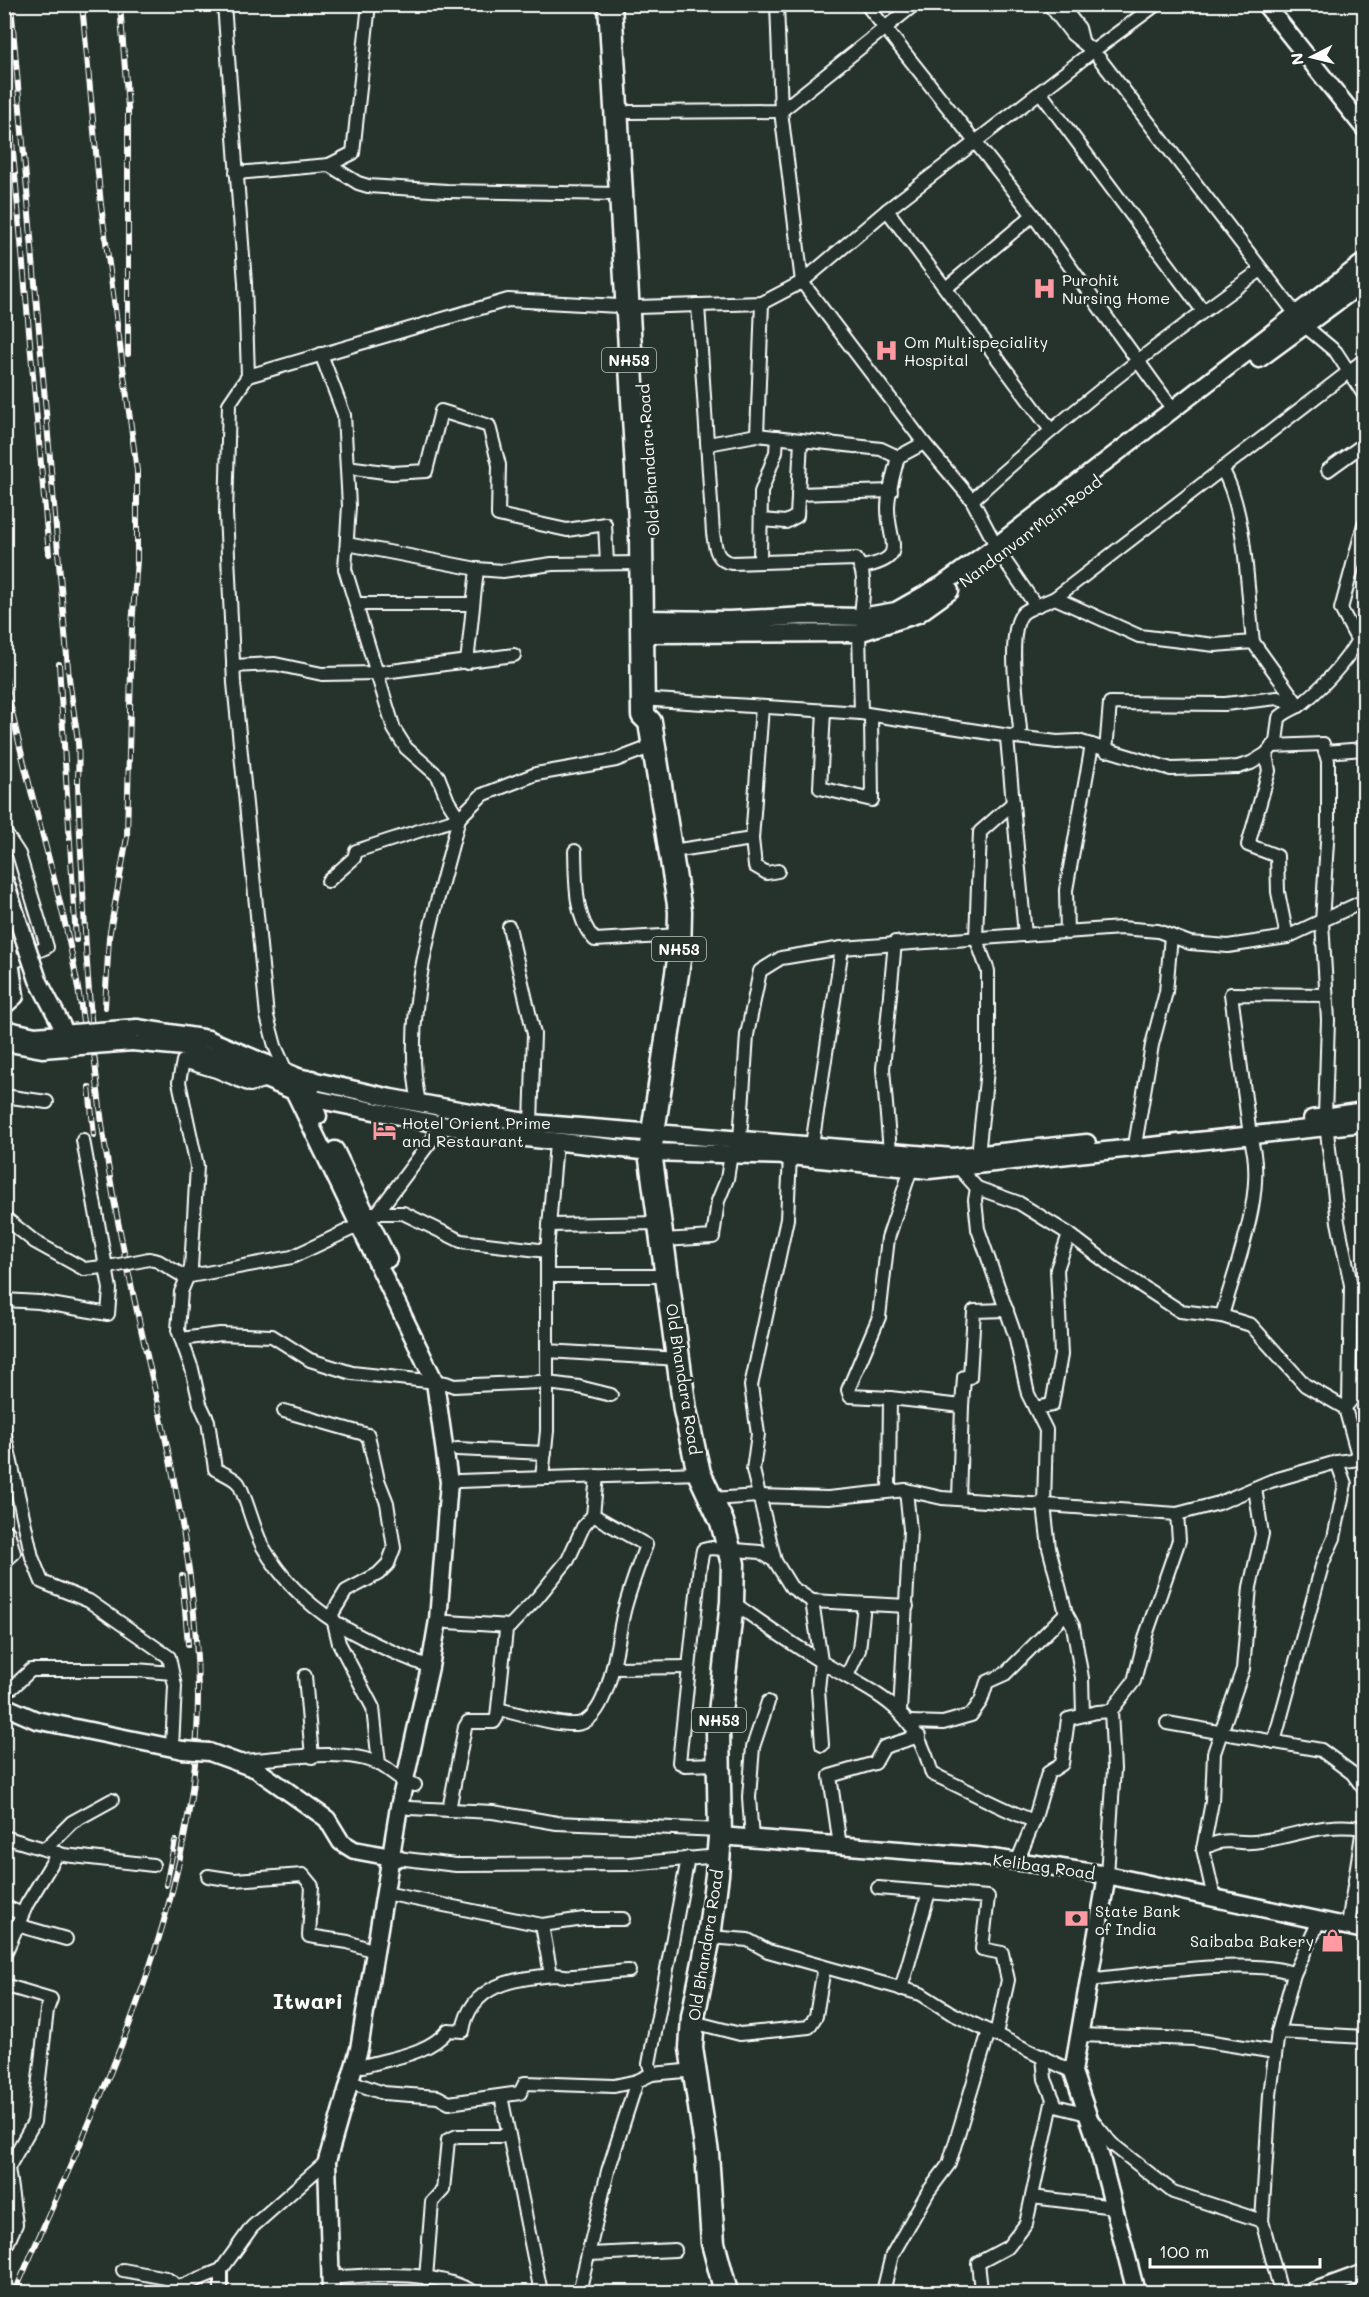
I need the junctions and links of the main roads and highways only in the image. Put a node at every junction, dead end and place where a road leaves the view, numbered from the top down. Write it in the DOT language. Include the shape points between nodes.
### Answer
graph roads {
  1 [pos="610,4"];
  2 [pos="625,4"];
  3 [pos="1265,4"];
  4 [pos="621,82"];
  5 [pos="1365,128"];
  6 [pos="1365,262"];
  7 [pos="1365,282"];
  8 [pos="632,307"];
  9 [pos="1301,320"];
  10 [pos="999,551"];
  11 [pos="649,627"];
  12 [pos="4,879"];
  13 [pos="4,920"];
  14 [pos="4,1006"];
  15 [pos="4,1029"];
  16 [pos="67,1041"];
  17 [pos="4,1042"];
  18 [pos="261,1072"];
  19 [pos="300,1084"];
  20 [pos="1365,1110"];
  21 [pos="1326,1122"];
  22 [pos="1365,1123"];
  23 [pos="1250,1133"];
  24 [pos="651,1143"];
  25 [pos="956,1162"];
  26 [pos="443,1621"];
  27 [pos="4,1706"];
  28 [pos="410,1784"];
  29 [pos="719,1840"];
  30 [pos="394,1858"];
  31 [pos="1107,1875"];
  32 [pos="1356,1928"];
  33 [pos="358,2067"];
  34 [pos="332,2162"];
  35 [pos="1365,2273"];
  36 [pos="336,2285"];
  37 [pos="726,2292"];
  38 [pos="1137,2292"];
  39 [pos="1312,2292"];
  1 -- 4 [label="highway, NH53"];
  2 -- 4 [label="highway, Old Bhandara Road / NH53"];
  3 -- 5 [label="main road"];
  4 -- 8 [label="highway, NH53" via="620,194"];
  4 -- 8 [label="highway, Old Bhandara Road / NH53" via="630,112"];
  6 -- 9 [label="main road"];
  7 -- 9 [label="main road, Nandanvan Main Road"];
  8 -- 11 [label="highway, NH53" via="641,563"];
  8 -- 11 [label="highway, Old Bhandara Road / NH53" via="655,560"];
  9 -- 10 [label="main road, Nandanvan Main Road"];
  9 -- 10 [label="main road" via="1174,411"];
  10 -- 11 [label="main road" via="896,611 860,625 806,616"];
  11 -- 24 [label="highway, Old Bhandara Road / NH53" via="649,700 656,714 650,722 680,911 679,960"];
  12 -- 16 [label="main road, bridge" via="38,980"];
  13 -- 14 [label="main road" via="15,996"];
  15 -- 16 [label="main road, bridge"];
  16 -- 17 [label="main road, bridge" via="42,1049"];
  16 -- 18 [label="main road, bridge" via="137,1029 192,1035"];
  18 -- 19 [label="main road"];
  18 -- 19 [label="main road"];
  19 -- 24 [label="main road"];
  19 -- 24 [label="main road" via="443,1125 556,1143"];
  19 -- 26 [label="main road" via="441,1383 454,1481"];
  20 -- 21 [label="main road"];
  21 -- 22 [label="main road"];
  21 -- 23 [label="main road"];
  23 -- 25 [label="main road"];
  23 -- 25 [label="main road" via="1038,1146"];
  24 -- 25 [label="main road" via="740,1139 890,1151"];
  24 -- 25 [label="main road" via="911,1169"];
  24 -- 29 [label="highway, Old Bhandara Road / NH53" via="685,1410 699,1473 733,1563 721,1688"];
  26 -- 28 [label="main road"];
  26 -- 28 [label="main road" via="430,1667"];
  27 -- 30 [label="main road, bridge" via="36,1720 209,1752 256,1769 327,1818 341,1842 354,1850"];
  28 -- 30 [label="main road"];
  29 -- 31 [label="main road, Kelibag Road" via="840,1846 1017,1862"];
  29 -- 37 [label="highway, Old Bhandara Road / NH53" via="709,1937 691,2048 707,2153 713,2243"];
  30 -- 33 [label="main road"];
  31 -- 32 [label="main road, Kelibag Road"];
  31 -- 38 [label="main road" via="1073,2072"];
  33 -- 34 [label="main road"];
  33 -- 34 [label="main road" via="358,2085"];
  34 -- 36 [label="main road"];
  35 -- 39 [label="main road"];
}
